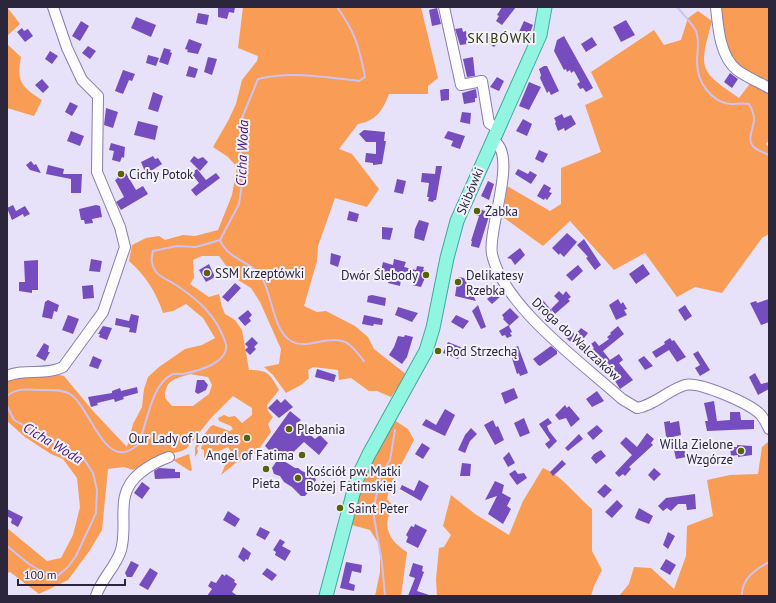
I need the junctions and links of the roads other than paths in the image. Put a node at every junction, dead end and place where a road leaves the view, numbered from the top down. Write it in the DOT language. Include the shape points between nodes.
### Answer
graph roads {
  1 [pos="53,7"];
  2 [pos="444,7"];
  3 [pos="545,7"];
  4 [pos="716,7"];
  5 [pos="769,88"];
  6 [pos="495,134"];
  7 [pos="7,376"];
  8 [pos="768,427"];
  9 [pos="169,457"];
  10 [pos="96,596"];
  11 [pos="326,596"];
  1 -- 7 [label="street" via="67,48 82,80 98,96 97,172 120,227 125,247 103,312 63,367 39,372 19,372"];
  2 -- 6 [label="street, Droga do Walczaków" via="461,85 482,81 489,123"];
  3 -- 6 [label="main road, Skibówki" via="540,35"];
  4 -- 5 [label="street" via="727,60 737,70"];
  6 -- 8 [label="street, Droga do Walczaków" via="501,148 503,172 492,251 496,270 525,311 622,399 637,408 690,384 750,406 761,415"];
  6 -- 11 [label="main road, Skibówki" via="456,224 426,351 358,476"];
  9 -- 10 [label="street" via="155,461 135,477 127,490 123,504 121,550"];
}
